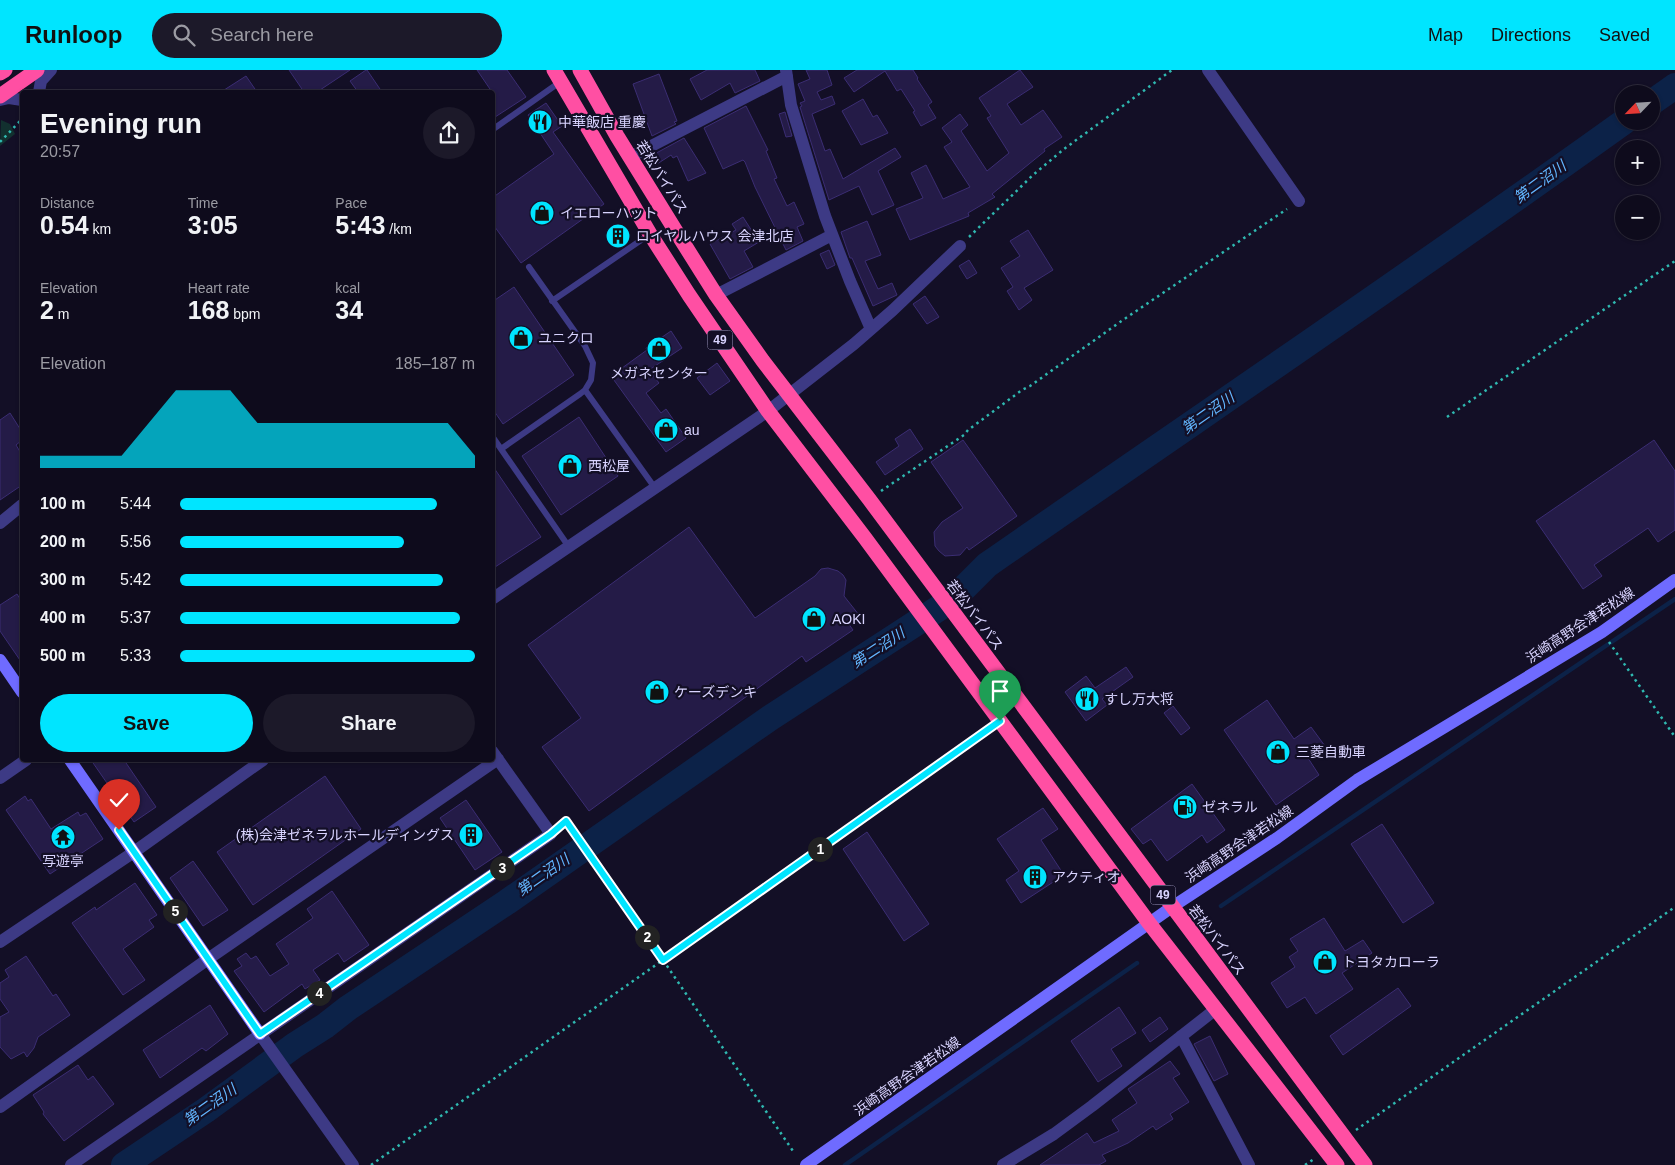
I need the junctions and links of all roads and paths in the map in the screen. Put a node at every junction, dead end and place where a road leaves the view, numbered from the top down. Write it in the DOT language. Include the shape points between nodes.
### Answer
graph roads {
  1 [pos="5,70"];
  2 [pos="37,70"];
  3 [pos="51,70"];
  4 [pos="580,70"];
  5 [pos="1172,70"];
  6 [pos="1208,70"];
  7 [pos="0,73"];
  8 [pos="786,73"];
  9 [pos="557,76"];
  10 [pos="39,90"];
  11 [pos="0,96"];
  12 [pos="0,100"];
  13 [pos="20,100"];
  14 [pos="20,121"];
  15 [pos="495,128"];
  16 [pos="0,142"];
  17 [pos="630,157"];
  18 [pos="1299,201"];
  19 [pos="650,234"];
  20 [pos="832,235"];
  21 [pos="960,246"];
  22 [pos="1675,261"];
  23 [pos="529,267"];
  24 [pos="716,295"];
  25 [pos="552,301"];
  26 [pos="871,329"];
  27 [pos="585,390"];
  28 [pos="788,395"];
  29 [pos="768,411"];
  30 [pos="1447,417"];
  31 [pos="495,440"];
  32 [pos="501,449"];
  33 [pos="655,488"];
  34 [pos="869,499"];
  35 [pos="20,507"];
  36 [pos="0,522"];
  37 [pos="569,547"];
  38 [pos="1675,580"];
  39 [pos="495,597"];
  40 [pos="1614,650"];
  41 [pos="0,660"];
  42 [pos="20,689"];
  43 [pos="1000,721"];
  44 [pos="1675,738"];
  45 [pos="495,755"];
  46 [pos="23,762"];
  47 [pos="71,762"];
  48 [pos="261,762"];
  49 [pos="485,762"];
  50 [pos="0,778"];
  51 [pos="551,834"];
  52 [pos="134,852"];
  53 [pos="1172,907"];
  54 [pos="1675,907"];
  55 [pos="1149,923"];
  56 [pos="0,942"];
  57 [pos="208,960"];
  58 [pos="663,960"];
  59 [pos="1216,1009"];
  60 [pos="260,1034"];
  61 [pos="1181,1036"];
  62 [pos="0,1107"];
  63 [pos="1345,1138"];
  64 [pos="793,1151"];
  65 [pos="71,1165"];
  66 [pos="353,1165"];
  67 [pos="371,1165"];
  68 [pos="806,1165"];
  69 [pos="1003,1165"];
  70 [pos="1249,1165"];
  71 [pos="1337,1165"];
  72 [pos="1365,1165"];
  1 -- 7 [label="highway"];
  2 -- 11 [label="highway"];
  3 -- 10 [label="street" via="41,81"];
  4 -- 17 [label="highway, 若松バイパス / 49"];
  5 -- 21 [label="path" via="1064,149"];
  6 -- 18 [label="street"];
  8 -- 17 [label="street"];
  8 -- 20 [label="street" via="791,105"];
  9 -- 15 [label="lane"];
  9 -- 19 [label="highway, 49"];
  12 -- 13 [label="street"];
  14 -- 16 [label="path"];
  17 -- 24 [label="highway, 若松バイパス / 49"];
  18 -- 34 [label="path" via="1120,322"];
  19 -- 25 [label="lane"];
  19 -- 29 [label="highway, 49"];
  20 -- 24 [label="street"];
  20 -- 26 [label="street"];
  21 -- 26 [label="street"];
  22 -- 30 [label="path"];
  23 -- 25 [label="lane"];
  24 -- 28 [label="highway, 若松バイパス / 49"];
  25 -- 27 [label="lane" via="585,346 593,363 591,380"];
  26 -- 28 [label="street"];
  27 -- 32 [label="lane"];
  27 -- 33 [label="lane"];
  28 -- 29 [label="street"];
  28 -- 34 [label="highway, 若松バイパス / 49"];
  29 -- 33 [label="street"];
  29 -- 43 [label="highway, 49"];
  31 -- 32 [label="lane"];
  32 -- 37 [label="lane"];
  33 -- 37 [label="street"];
  34 -- 53 [label="highway, 若松バイパス / 49"];
  35 -- 36 [label="street"];
  37 -- 39 [label="street"];
  38 -- 53 [label="main road, 浜崎高野会津若松線" via="1602,632 1358,780"];
  40 -- 44 [label="path"];
  41 -- 42 [label="main road"];
  43 -- 55 [label="highway, 49"];
  43 -- 58 [label="path"];
  45 -- 51 [label="street"];
  46 -- 50 [label="street"];
  47 -- 52 [label="main road"];
  48 -- 52 [label="street"];
  49 -- 57 [label="street"];
  51 -- 58 [label="path" via="566,821"];
  51 -- 60 [label="street"];
  52 -- 56 [label="street"];
  52 -- 57 [label="main road"];
  53 -- 55 [label="main road, 浜崎高野会津若松線"];
  53 -- 63 [label="highway, 若松バイパス / 49"];
  54 -- 63 [label="path"];
  55 -- 59 [label="highway, 49"];
  55 -- 68 [label="main road, 浜崎高野会津若松線"];
  57 -- 60 [label="main road"];
  57 -- 62 [label="street"];
  58 -- 64 [label="path"];
  58 -- 67 [label="path"];
  59 -- 61 [label="street"];
  59 -- 71 [label="highway, 49"];
  60 -- 65 [label="street"];
  60 -- 66 [label="street"];
  61 -- 69 [label="street" via="1054,1134"];
  61 -- 70 [label="street"];
  63 -- 72 [label="highway, 若松バイパス / 49"];
}
